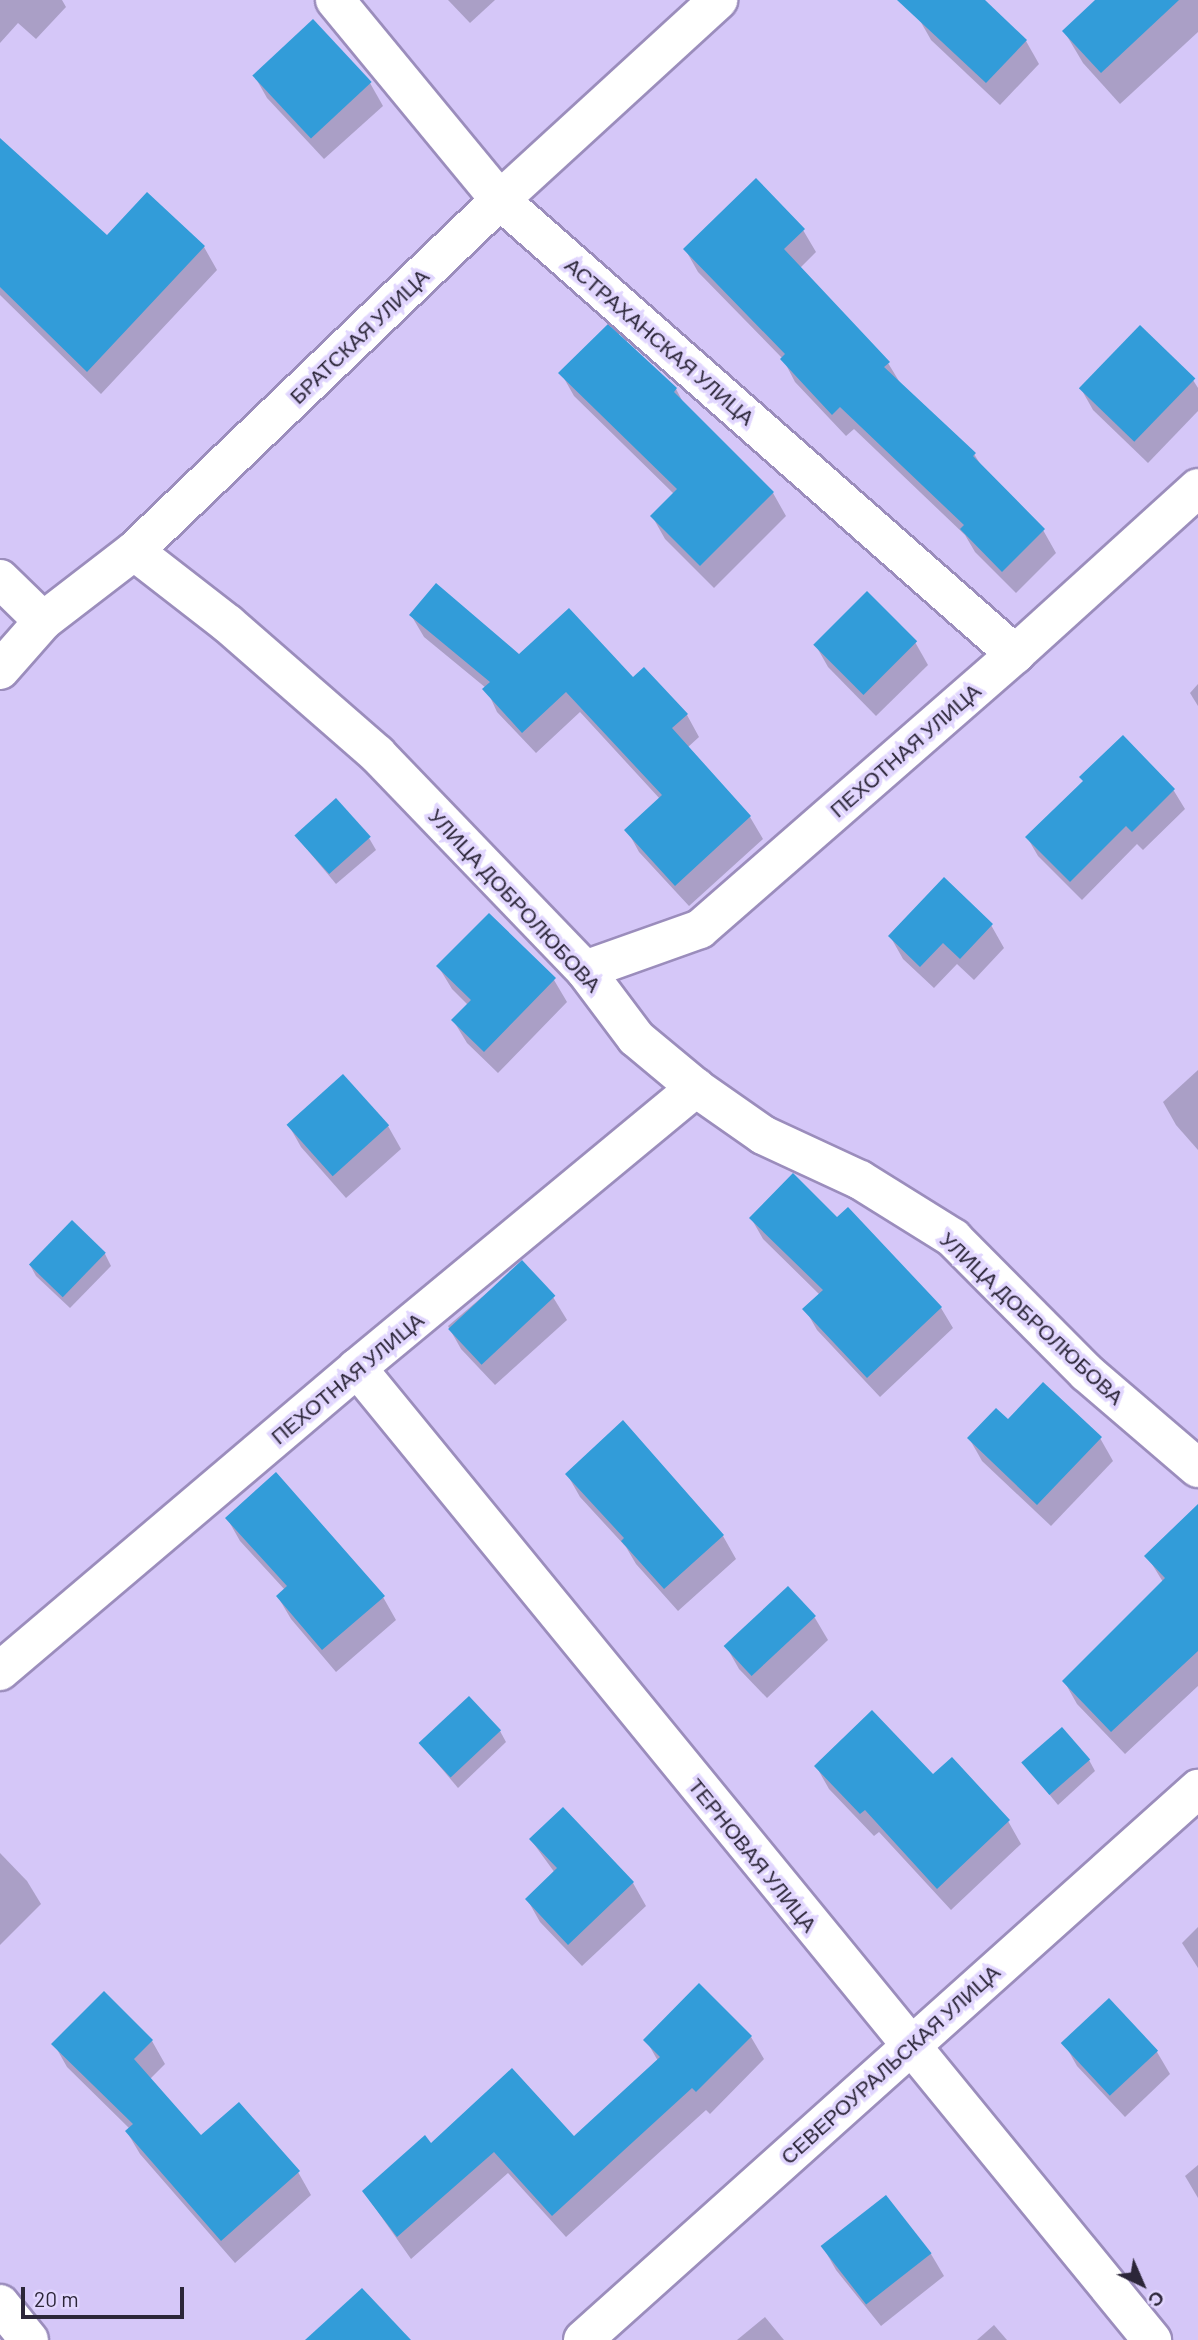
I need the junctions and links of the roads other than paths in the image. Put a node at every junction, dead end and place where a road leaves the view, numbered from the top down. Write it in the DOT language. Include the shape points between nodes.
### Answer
graph roads {
  1 [pos="335,0"];
  2 [pos="718,0"];
  3 [pos="500,201"];
  4 [pos="1198,488"];
  5 [pos="134,551"];
  6 [pos="0,579"];
  7 [pos="43,621"];
  8 [pos="1015,654"];
  9 [pos="0,670"];
  10 [pos="585,970"];
  11 [pos="696,1088"];
  12 [pos="356,1368"];
  13 [pos="1198,1468"];
  14 [pos="0,1671"];
  15 [pos="1198,1789"];
  16 [pos="909,2046"];
  17 [pos="0,2304"];
  18 [pos="29,2340"];
  19 [pos="583,2340"];
  20 [pos="1152,2340"];
  1 -- 3 [label="street, АСТРАХАНСКАЯ УЛИЦА"];
  2 -- 3 [label="street, БРАТСКАЯ УЛИЦА"];
  3 -- 5 [label="street, БРАТСКАЯ УЛИЦА"];
  3 -- 8 [label="street, АСТРАХАНСКАЯ УЛИЦА"];
  4 -- 8 [label="street, ПЕХОТНАЯ УЛИЦА"];
  5 -- 7 [label="street, БРАТСКАЯ УЛИЦА"];
  5 -- 10 [label="street, УЛИЦА ДОБРОЛЮБОВА" via="228,624 377,754"];
  6 -- 7 [label="street"];
  7 -- 9 [label="street, БРАТСКАЯ УЛИЦА"];
  8 -- 10 [label="street, ПЕХОТНАЯ УЛИЦА" via="700,929"];
  10 -- 11 [label="street, УЛИЦА ДОБРОЛЮБОВА" via="636,1038"];
  11 -- 12 [label="street, ПЕХОТНАЯ УЛИЦА"];
  11 -- 13 [label="street, УЛИЦА ДОБРОЛЮБОВА" via="763,1135 860,1180 953,1238 1087,1373"];
  12 -- 14 [label="street, ПЕХОТНАЯ УЛИЦА"];
  12 -- 16 [label="street, ТЕРНОВАЯ УЛИЦА"];
  15 -- 16 [label="street, СЕВЕРОУРАЛЬСКАЯ УЛИЦА"];
  16 -- 19 [label="street, СЕВЕРОУРАЛЬСКАЯ УЛИЦА"];
  16 -- 20 [label="street, ТЕРНОВАЯ УЛИЦА"];
  17 -- 18 [label="street"];
}
